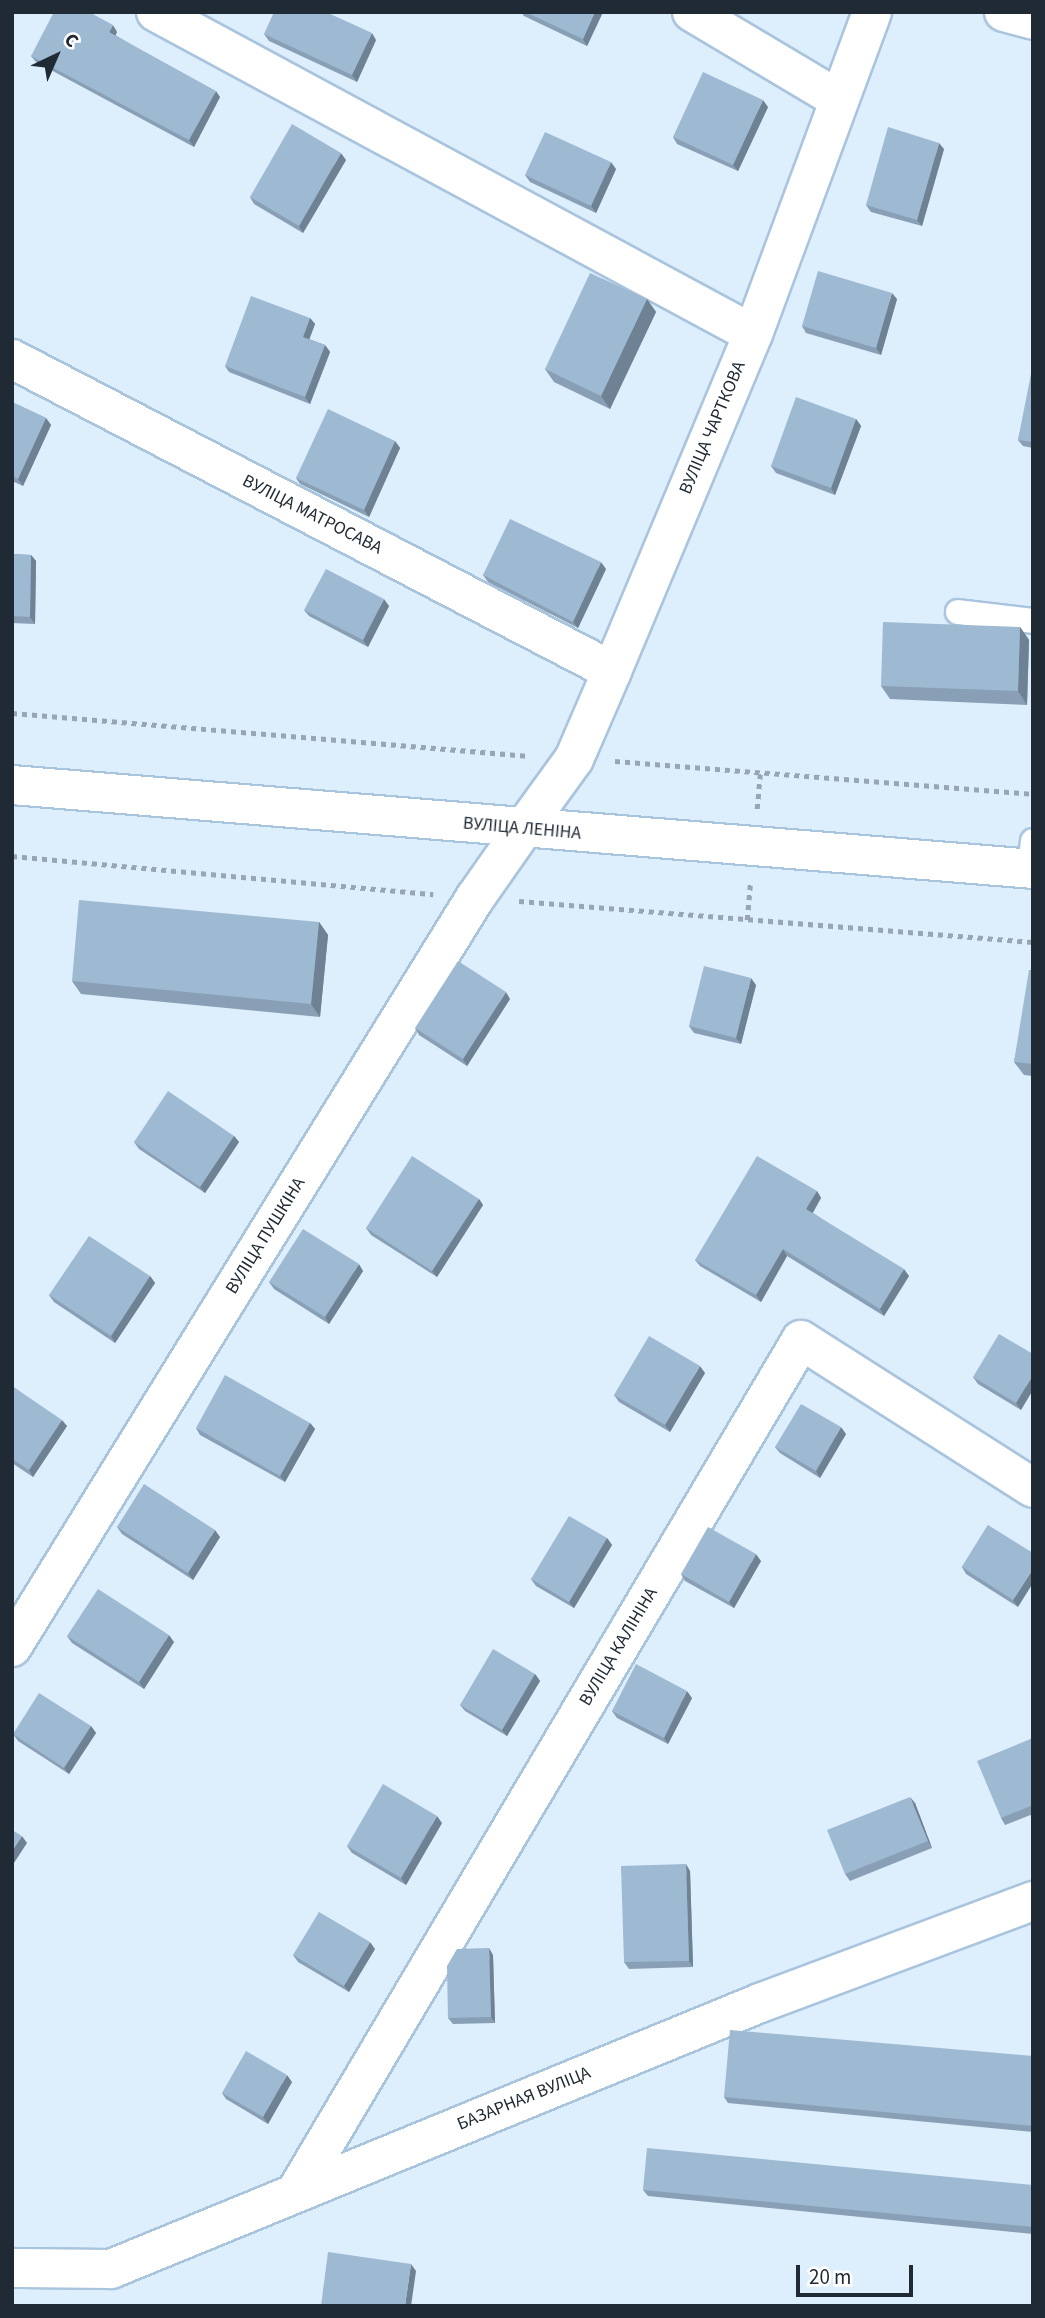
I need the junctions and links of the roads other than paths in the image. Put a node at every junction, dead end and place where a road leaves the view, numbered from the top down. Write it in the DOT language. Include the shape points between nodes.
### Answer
graph roads {
  1 [pos="156,12"];
  2 [pos="692,12"];
  3 [pos="872,12"];
  4 [pos="1004,12"];
  5 [pos="1033,20"];
  6 [pos="838,99"];
  7 [pos="752,334"];
  8 [pos="12,359"];
  9 [pos="958,612"];
  10 [pos="1033,621"];
  11 [pos="612,671"];
  12 [pos="12,785"];
  13 [pos="524,828"];
  14 [pos="1032,859"];
  15 [pos="1033,1488"];
  16 [pos="12,1647"];
  17 [pos="1033,1900"];
  18 [pos="296,2192"];
  19 [pos="12,2268"];
  1 -- 7 [label="street"];
  2 -- 6 [label="street"];
  3 -- 6 [label="street, ВУЛІЦА ЧАРТКОВА"];
  4 -- 5 [label="street"];
  6 -- 7 [label="street, ВУЛІЦА ЧАРТКОВА"];
  7 -- 11 [label="street, ВУЛІЦА ЧАРТКОВА"];
  8 -- 11 [label="street, ВУЛІЦА МАТРОСАВА"];
  9 -- 10 [label="lane"];
  11 -- 13 [label="street, ВУЛІЦА ЧАРТКОВА" via="574,759"];
  12 -- 13 [label="street, ВУЛІЦА ЛЕНІНА"];
  13 -- 14 [label="street, ВУЛІЦА ЛЕНІНА"];
  13 -- 16 [label="street, ВУЛІЦА ПУШКІНА" via="475,898"];
  15 -- 18 [label="street, ВУЛІЦА КАЛІНІНА" via="801,1340"];
  17 -- 18 [label="street, БАЗАРНАЯ ВУЛІЦА" via="760,2003"];
  18 -- 19 [label="street, БАЗАРНАЯ ВУЛІЦА" via="111,2269"];
}
